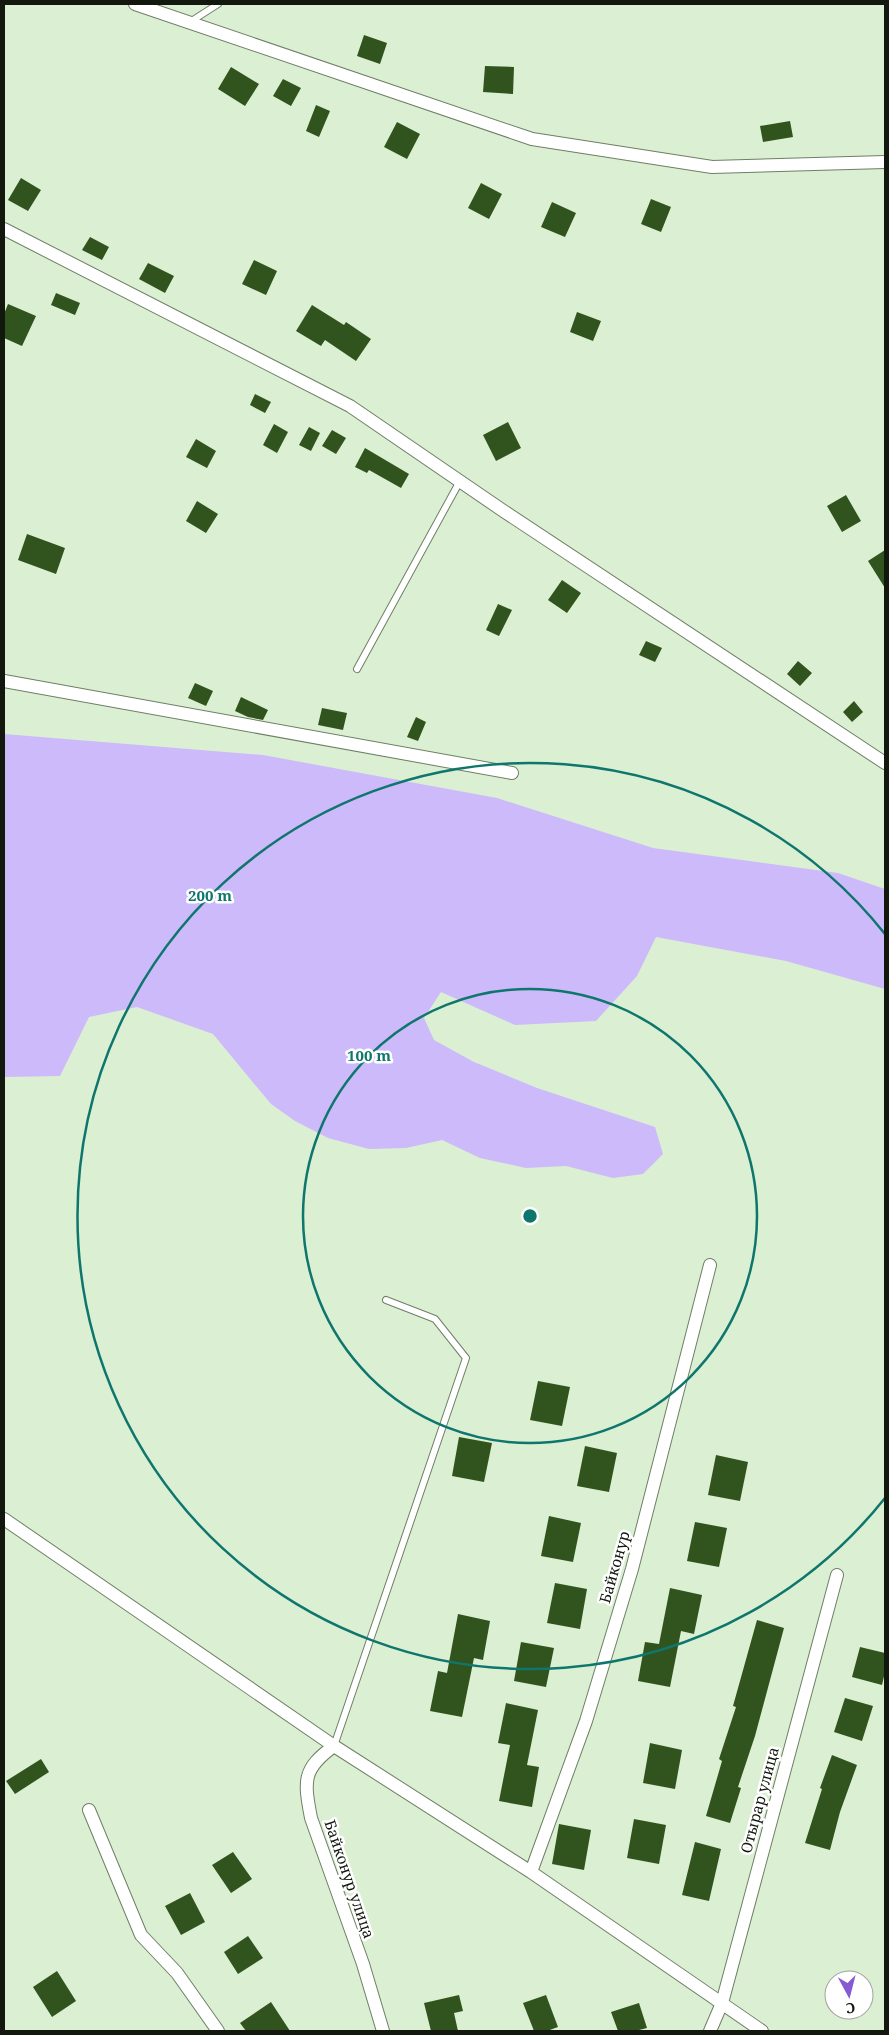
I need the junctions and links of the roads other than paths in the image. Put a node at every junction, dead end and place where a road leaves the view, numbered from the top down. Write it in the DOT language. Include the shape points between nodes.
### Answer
graph roads {
  1 [pos="135,4"];
  2 [pos="218,4"];
  3 [pos="189,22"];
  4 [pos="884,164"];
  5 [pos="4,229"];
  6 [pos="460,481"];
  7 [pos="356,668"];
  8 [pos="4,681"];
  9 [pos="885,763"];
  10 [pos="512,774"];
  11 [pos="710,1265"];
  12 [pos="386,1300"];
  13 [pos="4,1519"];
  14 [pos="837,1575"];
  15 [pos="334,1746"];
  16 [pos="89,1810"];
  17 [pos="531,1872"];
  18 [pos="722,2003"];
  19 [pos="218,2031"];
  20 [pos="383,2031"];
  21 [pos="710,2031"];
  22 [pos="762,2031"];
  1 -- 3 [label="street"];
  2 -- 3 [label="lane"];
  3 -- 4 [label="street" via="532,139 712,168"];
  5 -- 6 [label="street" via="350,406"];
  6 -- 7 [label="lane"];
  6 -- 9 [label="street"];
  8 -- 10 [label="street"];
  11 -- 17 [label="street, Байконур" via="632,1569 586,1722"];
  12 -- 15 [label="lane" via="435,1319 466,1358"];
  13 -- 15 [label="street"];
  14 -- 18 [label="street, Отырар улица"];
  15 -- 17 [label="street"];
  15 -- 20 [label="street, Байконур улица" via="317,1759 307,1777 307,1794 312,1818"];
  16 -- 19 [label="street" via="141,1935 177,1973"];
  17 -- 18 [label="street"];
  18 -- 21 [label="street, Отырар улица"];
  18 -- 22 [label="street"];
}
